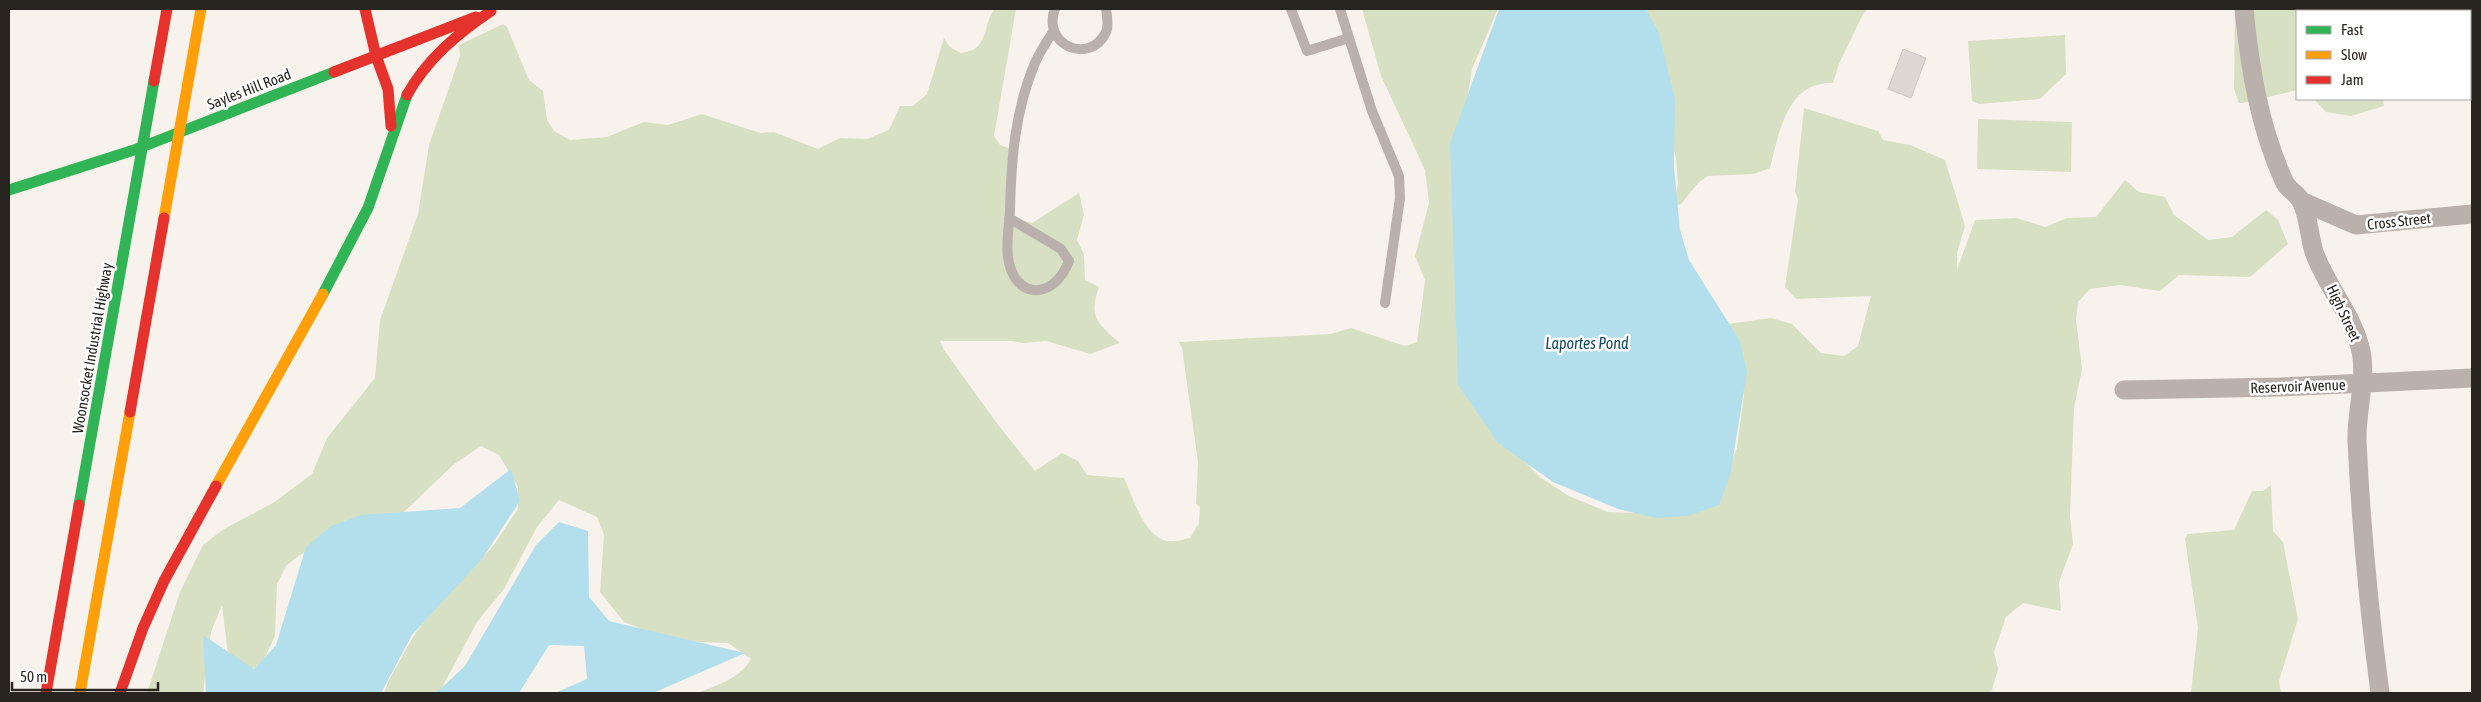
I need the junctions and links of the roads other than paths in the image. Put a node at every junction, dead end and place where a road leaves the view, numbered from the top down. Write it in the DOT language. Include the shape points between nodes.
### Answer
graph roads {
  1 [pos="167,9"];
  2 [pos="201,9"];
  3 [pos="365,9"];
  4 [pos="1055,9"];
  5 [pos="1106,9"];
  6 [pos="1291,9"];
  7 [pos="1340,9"];
  8 [pos="2244,9"];
  9 [pos="494,10"];
  10 [pos="1054,30"];
  11 [pos="1349,38"];
  12 [pos="376,56"];
  13 [pos="386,159"];
  14 [pos="9,190"];
  15 [pos="2301,201"];
  16 [pos="2472,214"];
  17 [pos="1010,218"];
  18 [pos="1385,303"];
  19 [pos="2472,378"];
  20 [pos="2362,383"];
  21 [pos="2124,390"];
  22 [pos="46,693"];
  23 [pos="80,693"];
  24 [pos="120,693"];
  25 [pos="2380,693"];
  1 -- 22 [label="main road, Woonsocket Industrial Highway"];
  2 -- 23 [label="main road"];
  3 -- 12 [label="main road"];
  4 -- 10 [label="lane" via="1051,20"];
  5 -- 10 [label="lane" via="1107,31 1098,44 1086,50 1069,48 1056,38"];
  6 -- 11 [label="lane" via="1307,51"];
  7 -- 11 [label="lane"];
  8 -- 15 [label="street, High Street" via="2254,91 2284,183"];
  9 -- 12 [label="main road, Sayles Hill Road"];
  9 -- 13 [label="main road" via="445,46 423,69 407,95"];
  10 -- 17 [label="lane" via="1036,62 1012,147"];
  11 -- 18 [label="lane" via="1372,111 1398,176 1400,198"];
  12 -- 13 [label="main road" via="391,106"];
  12 -- 14 [label="main road, Sayles Hill Road" via="134,150"];
  13 -- 24 [label="main road" via="370,205 353,239 164,581"];
  15 -- 16 [label="street, Cross Street" via="2356,226"];
  15 -- 20 [label="street, High Street" via="2315,253 2354,327 2363,363"];
  17 -- 17 [label="lane" via="1007,237 1012,275 1020,285 1032,289 1045,289 1054,284 1064,273 1068,261 1061,250"];
  19 -- 20 [label="street, Reservoir Avenue"];
  20 -- 21 [label="street, Reservoir Avenue"];
  20 -- 25 [label="street, High Street" via="2357,439"];
}
